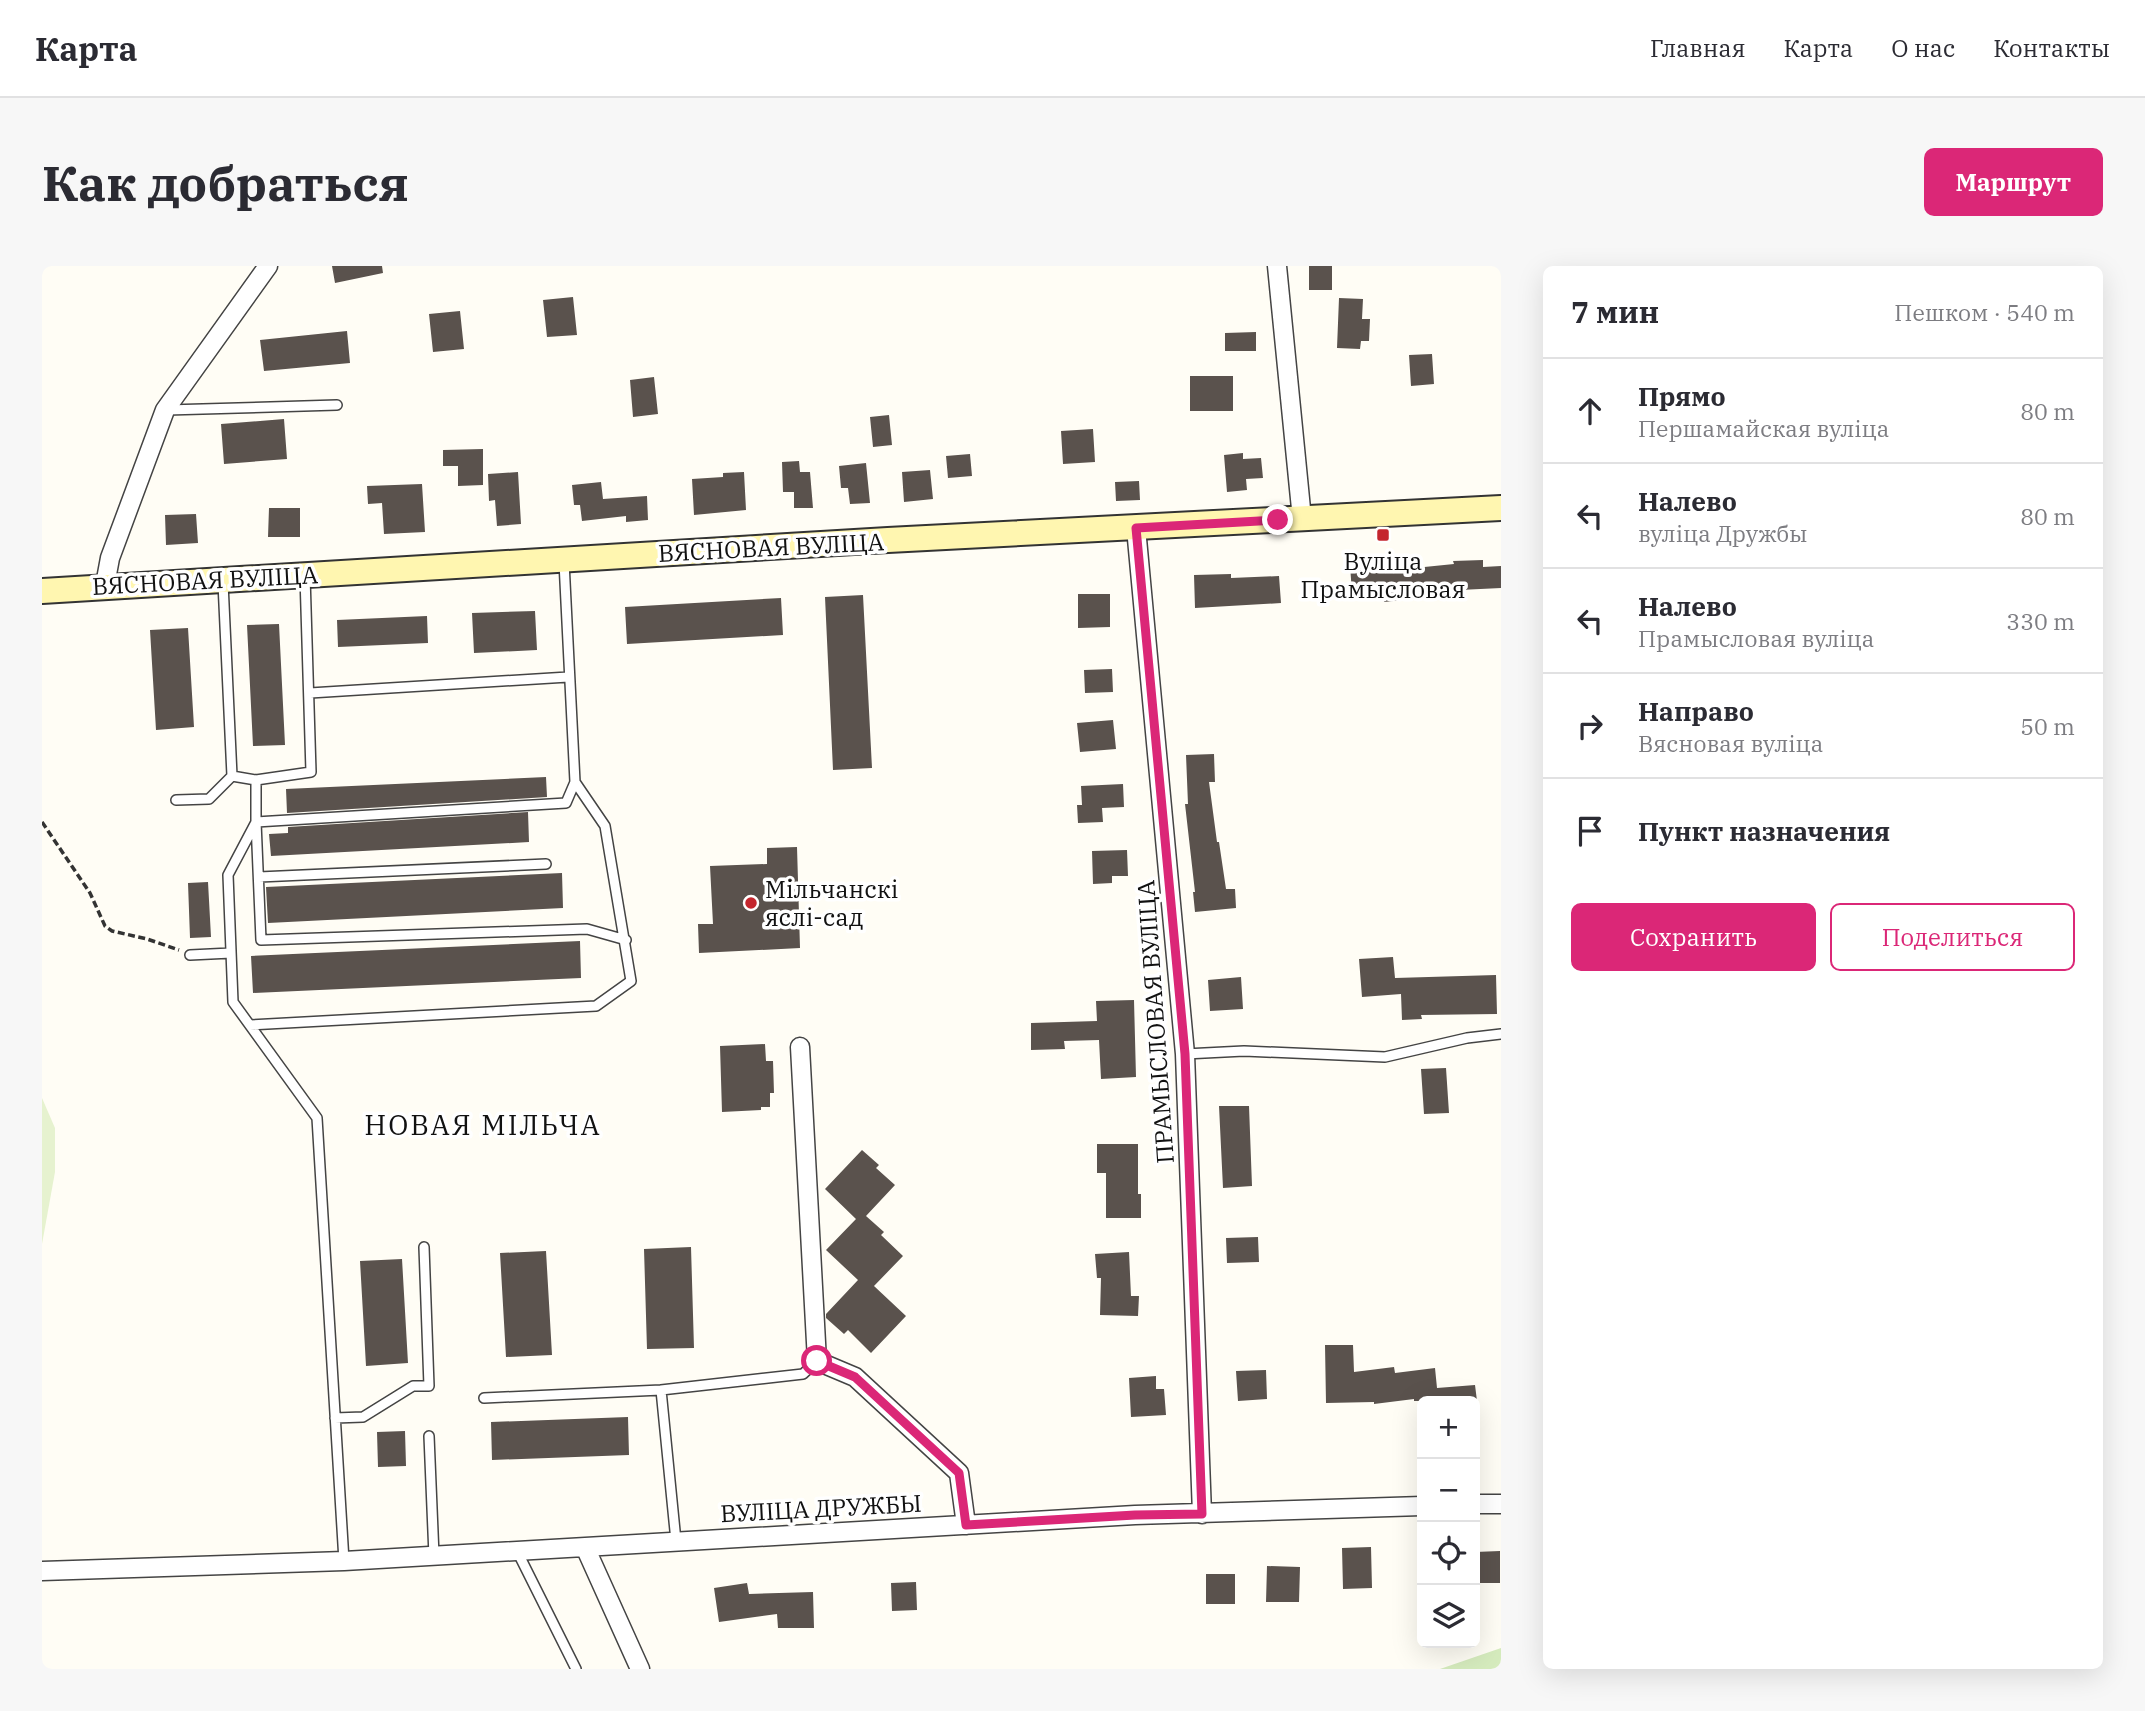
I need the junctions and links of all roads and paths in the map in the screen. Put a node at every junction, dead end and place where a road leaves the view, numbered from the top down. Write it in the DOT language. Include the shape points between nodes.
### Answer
graph roads {
  1 [pos="268,266"];
  2 [pos="1277,266"];
  3 [pos="337,405"];
  4 [pos="165,410"];
  5 [pos="1501,508"];
  6 [pos="1302,519"];
  7 [pos="1136,528"];
  8 [pos="564,559"];
  9 [pos="305,575"];
  10 [pos="223,579"];
  11 [pos="104,585"];
  12 [pos="42,591"];
  13 [pos="568,677"];
  14 [pos="310,693"];
  15 [pos="232,776"];
  16 [pos="256,780"];
  17 [pos="575,782"];
  18 [pos="176,800"];
  19 [pos="42,822"];
  20 [pos="256,822"];
  21 [pos="546,864"];
  22 [pos="259,877"];
  23 [pos="626,940"];
  24 [pos="231,953"];
  25 [pos="190,955"];
  26 [pos="250,1025"];
  27 [pos="1501,1034"];
  28 [pos="800,1047"];
  29 [pos="1185,1054"];
  30 [pos="424,1248"];
  31 [pos="817,1361"];
  32 [pos="661,1390"];
  33 [pos="484,1398"];
  34 [pos="335,1418"];
  35 [pos="429,1436"];
  36 [pos="1480,1504"];
  37 [pos="1501,1504"];
  38 [pos="1417,1506"];
  39 [pos="1202,1514"];
  40 [pos="966,1525"];
  41 [pos="676,1541"];
  42 [pos="585,1547"];
  43 [pos="517,1551"];
  44 [pos="433,1556"];
  45 [pos="344,1561"];
  46 [pos="42,1571"];
  47 [pos="576,1669"];
  48 [pos="640,1669"];
  1 -- 4 [label="street"];
  2 -- 6 [label="street"];
  3 -- 4 [label="lane"];
  4 -- 11 [label="street"];
  5 -- 6 [label="street, ВЯСНОВАЯ ВУЛІЦА"];
  6 -- 7 [label="street, ВЯСНОВАЯ ВУЛІЦА"];
  7 -- 8 [label="street, ВЯСНОВАЯ ВУЛІЦА"];
  7 -- 29 [label="street, ПРАМЫСЛОВАЯ ВУЛІЦА"];
  8 -- 9 [label="street, ВЯСНОВАЯ ВУЛІЦА"];
  8 -- 13 [label="lane"];
  9 -- 10 [label="street, ВЯСНОВАЯ ВУЛІЦА"];
  9 -- 14 [label="lane"];
  10 -- 11 [label="street, ВЯСНОВАЯ ВУЛІЦА"];
  10 -- 15 [label="lane"];
  11 -- 12 [label="street, ВЯСНОВАЯ ВУЛІЦА"];
  13 -- 14 [label="lane"];
  13 -- 17 [label="lane"];
  14 -- 16 [label="lane" via="311,772"];
  15 -- 16 [label="lane"];
  15 -- 18 [label="lane" via="209,799"];
  16 -- 20 [label="lane"];
  17 -- 20 [label="lane" via="566,803"];
  17 -- 23 [label="lane" via="605,826"];
  19 -- 25 [label="path" via="90,894 104,926"];
  20 -- 22 [label="lane"];
  20 -- 24 [label="lane" via="228,875"];
  21 -- 22 [label="lane"];
  22 -- 23 [label="lane" via="261,940 587,929"];
  23 -- 26 [label="lane" via="631,981 596,1006"];
  24 -- 25 [label="lane"];
  24 -- 26 [label="lane" via="233,1002"];
  26 -- 34 [label="lane" via="317,1118"];
  27 -- 29 [label="lane" via="1385,1056 1244,1051"];
  28 -- 31 [label="street"];
  29 -- 39 [label="street, ПРАМЫСЛОВАЯ ВУЛІЦА"];
  30 -- 34 [label="lane" via="429,1386 413,1386 363,1417"];
  31 -- 32 [label="lane" via="803,1374"];
  31 -- 40 [label="street" via="855,1377 959,1473"];
  32 -- 33 [label="lane"];
  32 -- 41 [label="lane"];
  34 -- 45 [label="lane"];
  35 -- 44 [label="lane"];
  36 -- 37 [label="street"];
  38 -- 39 [label="street, ВУЛІЦА ДРУЖБЫ"];
  39 -- 40 [label="street, ВУЛІЦА ДРУЖБЫ"];
  40 -- 41 [label="street, ВУЛІЦА ДРУЖБЫ"];
  41 -- 42 [label="street, ВУЛІЦА ДРУЖБЫ"];
  42 -- 43 [label="street, ВУЛІЦА ДРУЖБЫ"];
  42 -- 48 [label="street"];
  43 -- 44 [label="street, ВУЛІЦА ДРУЖБЫ"];
  43 -- 47 [label="lane"];
  44 -- 45 [label="street, ВУЛІЦА ДРУЖБЫ"];
  45 -- 46 [label="street, ВУЛІЦА ДРУЖБЫ"];
}
